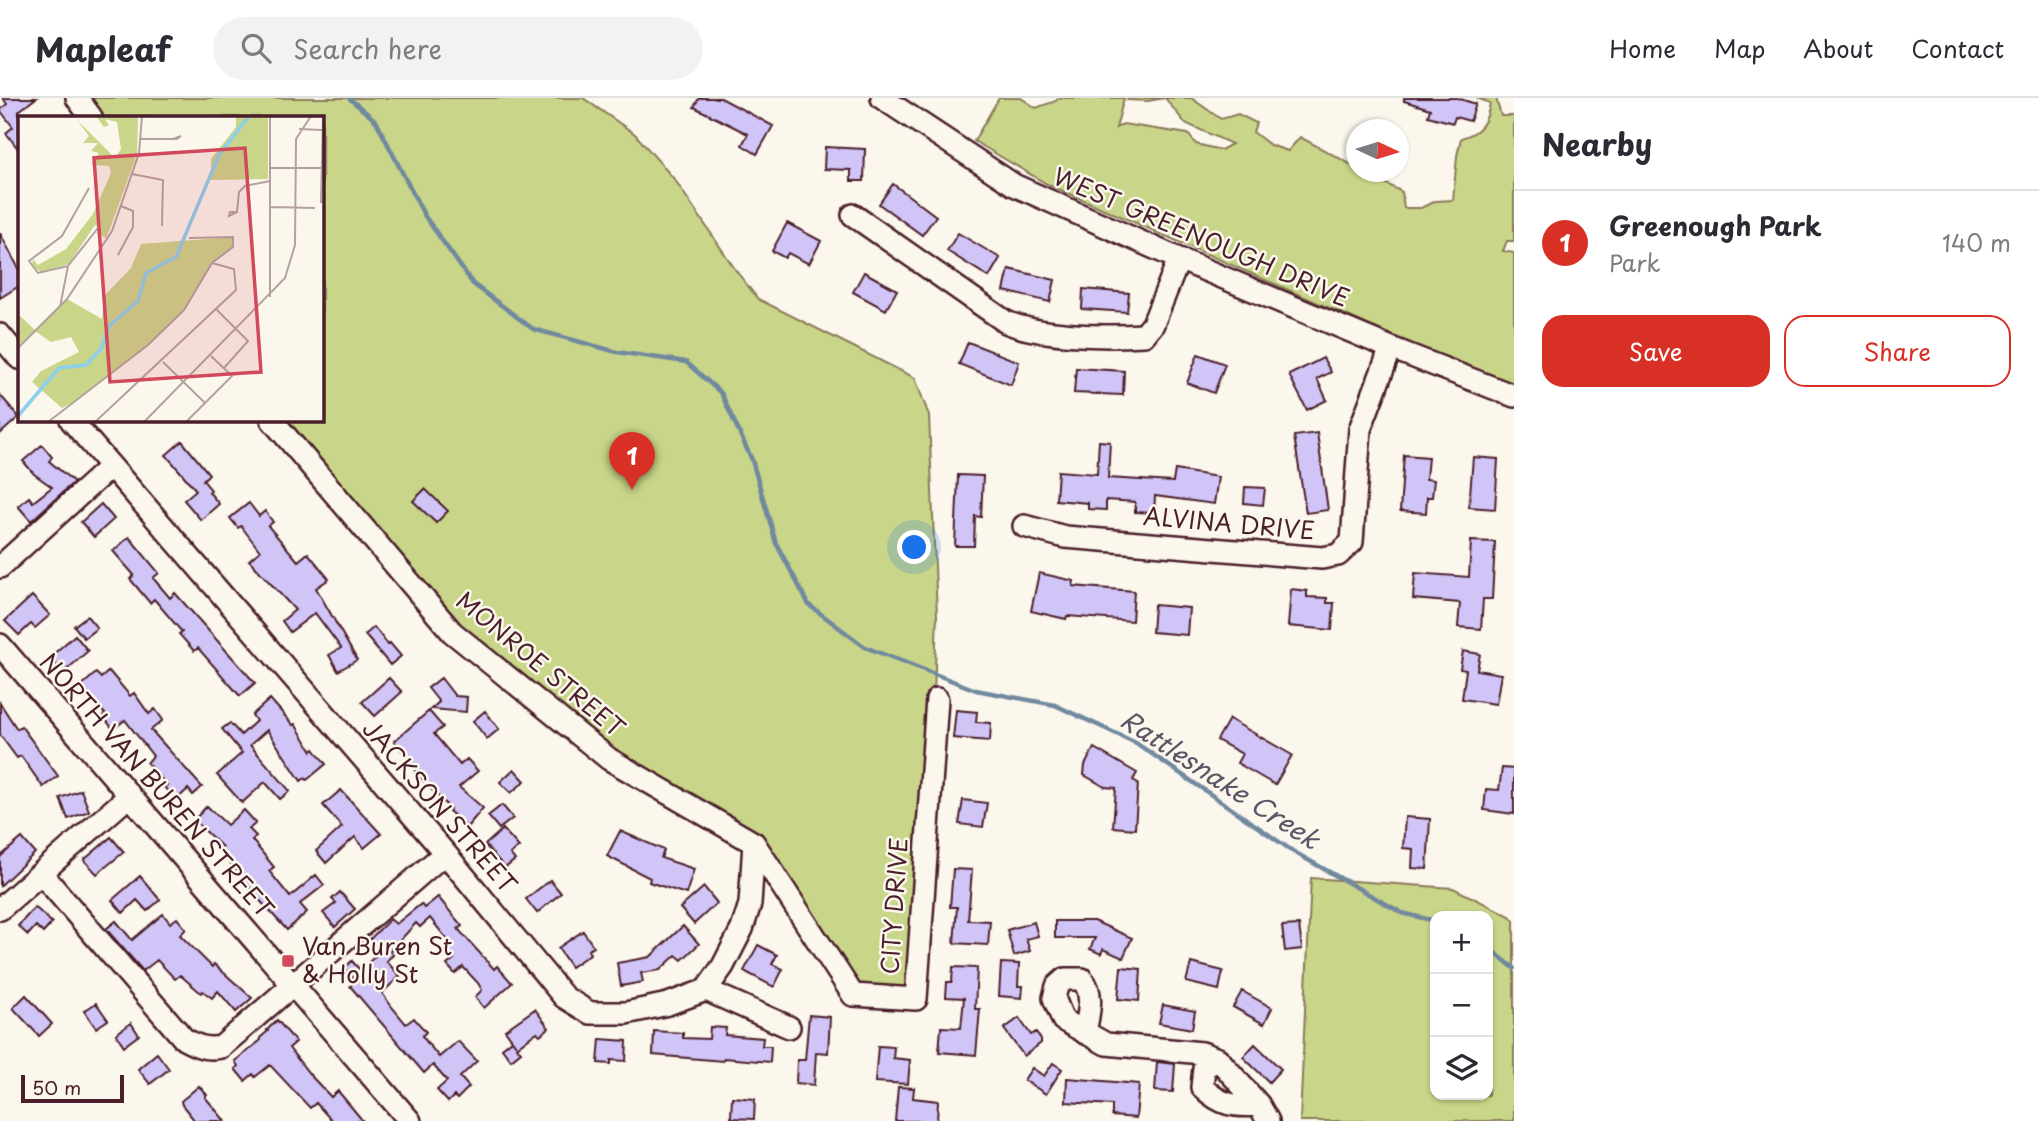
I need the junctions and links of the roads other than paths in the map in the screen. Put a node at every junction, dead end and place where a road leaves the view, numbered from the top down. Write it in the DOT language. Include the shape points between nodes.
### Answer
graph roads {
  1 [pos="77,98"];
  2 [pos="882,98"];
  3 [pos="90,116"];
  4 [pos="853,215"];
  5 [pos="1179,259"];
  6 [pos="0,335"];
  7 [pos="1391,348"];
  8 [pos="18,357"];
  9 [pos="1514,396"];
  10 [pos="73,422"];
  11 [pos="274,422"];
  12 [pos="110,467"];
  13 [pos="1024,526"];
  14 [pos="0,567"];
  15 [pos="0,645"];
  16 [pos="936,699"];
  17 [pos="129,796"];
  18 [pos="754,843"];
  19 [pos="445,853"];
  20 [pos="41,873"];
  21 [pos="0,909"];
  22 [pos="291,984"];
  23 [pos="706,990"];
  24 [pos="789,1027"];
  25 [pos="1085,1034"];
  26 [pos="1219,1059"];
  27 [pos="1263,1113"];
  28 [pos="410,1121"];
  1 -- 3 [label="street"];
  2 -- 5 [label="street, WEST GREENOUGH DRIVE" via="1014,185"];
  4 -- 5 [label="street" via="1006,322 1034,331 1144,335 1153,324"];
  5 -- 7 [label="street, WEST GREENOUGH DRIVE"];
  6 -- 8 [label="street"];
  7 -- 9 [label="street, WEST GREENOUGH DRIVE"];
  7 -- 13 [label="street, ALVINA DRIVE" via="1360,429 1352,542 1338,555 1322,558 1065,537"];
  10 -- 12 [label="street, JACKSON STREET"];
  11 -- 18 [label="street, MONROE STREET" via="452,632 609,759"];
  12 -- 14 [label="street"];
  12 -- 19 [label="street, JACKSON STREET"];
  15 -- 17 [label="street, NORTH VAN BUREN STREET"];
  16 -- 18 [label="street, CITY DRIVE" via="916,999 853,995"];
  17 -- 20 [label="street"];
  17 -- 22 [label="street, NORTH VAN BUREN STREET"];
  18 -- 23 [label="street" via="750,904 742,929"];
  19 -- 22 [label="street"];
  19 -- 23 [label="street, JACKSON STREET" via="564,997 590,1013 626,1013"];
  20 -- 21 [label="street"];
  20 -- 22 [label="street" via="184,1039 197,1046 221,1047"];
  22 -- 28 [label="street, NORTH VAN BUREN STREET"];
  23 -- 24 [label="street"];
  25 -- 26 [label="street" via="1106,1044 1202,1053"];
  26 -- 27 [label="street"];
  26 -- 27 [label="street" via="1203,1068 1202,1087 1214,1099"];
}
